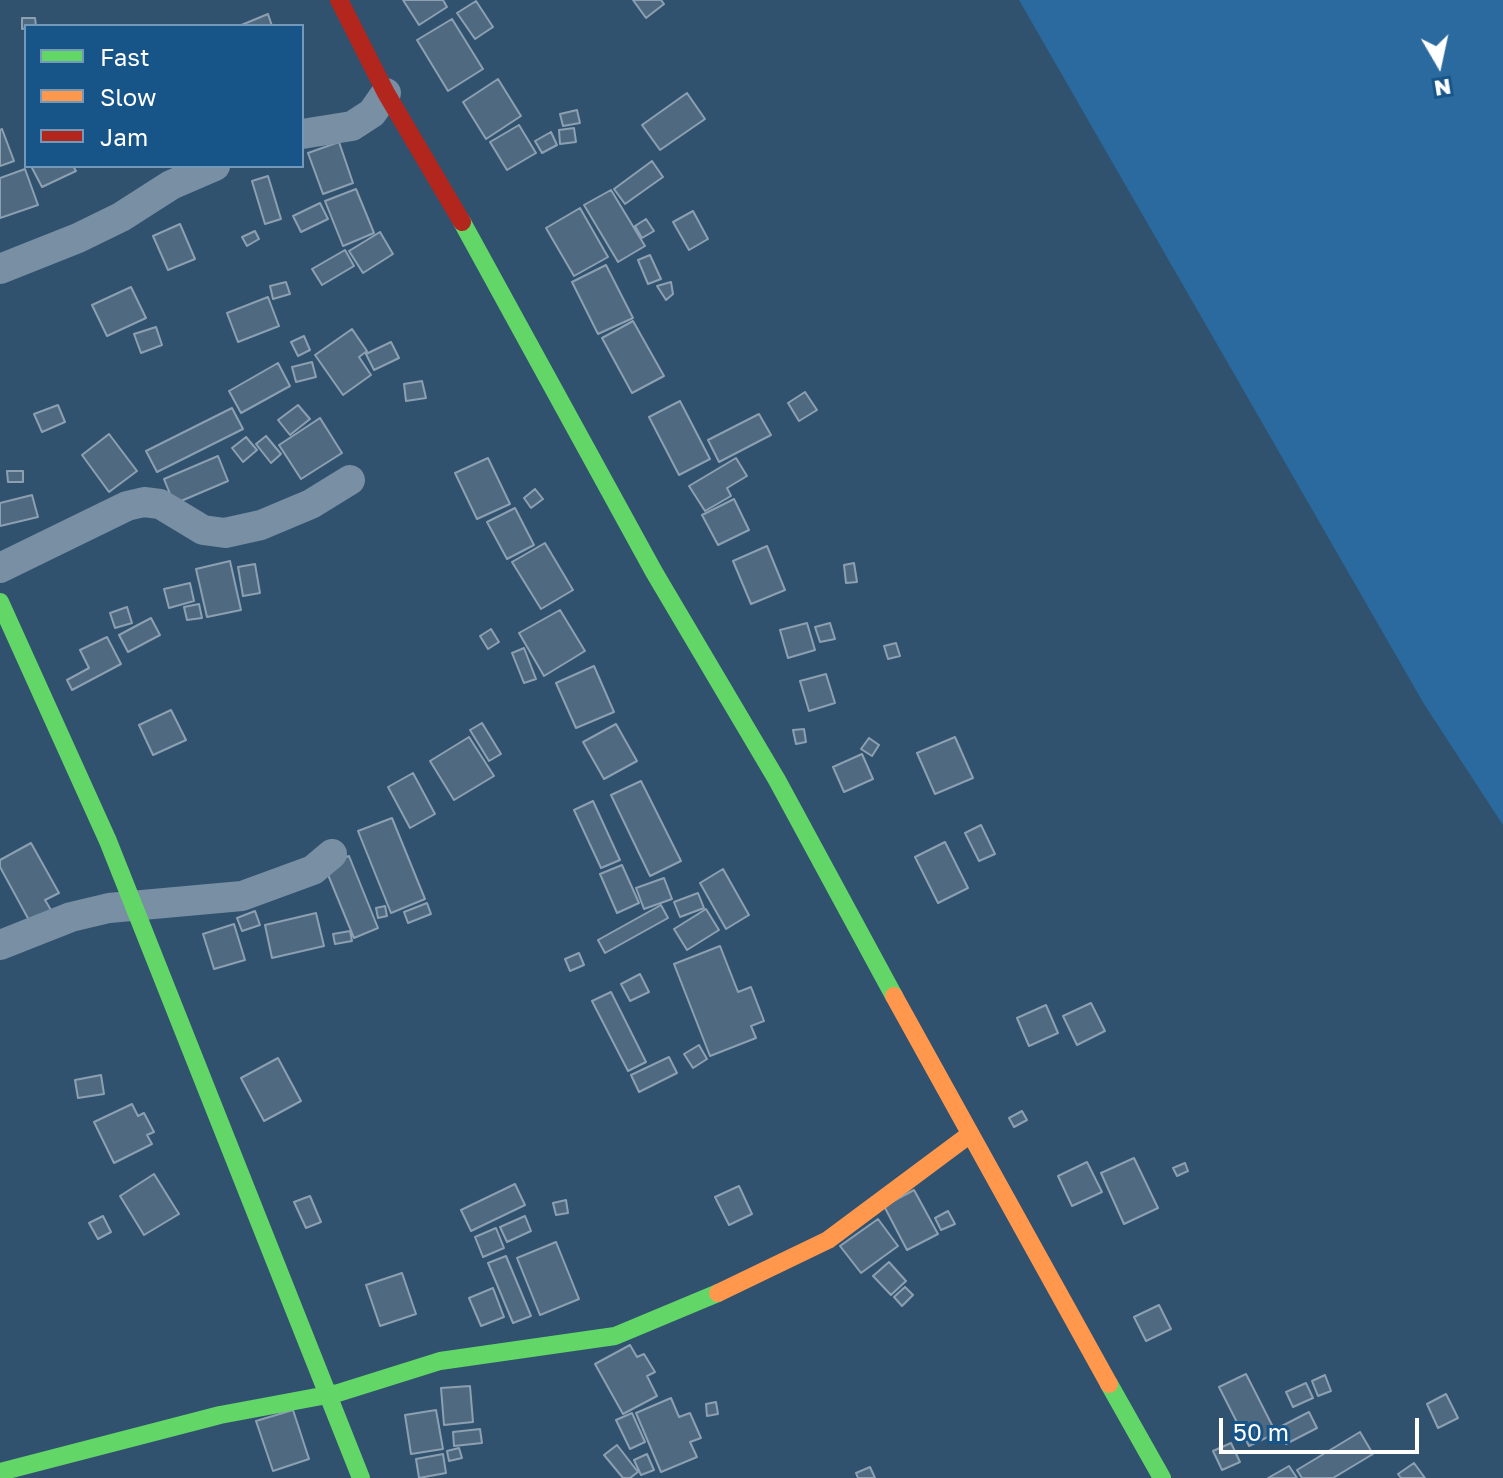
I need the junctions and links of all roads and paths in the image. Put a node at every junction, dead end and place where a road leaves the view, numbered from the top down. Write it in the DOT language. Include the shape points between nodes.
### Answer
graph roads {
  1 [pos="339,0"];
  2 [pos="386,93"];
  3 [pos="304,134"];
  4 [pos="210,168"];
  5 [pos="0,269"];
  6 [pos="350,480"];
  7 [pos="0,568"];
  8 [pos="0,602"];
  9 [pos="332,854"];
  10 [pos="133,904"];
  11 [pos="0,945"];
  12 [pos="969,1135"];
  13 [pos="327,1394"];
  14 [pos="0,1472"];
  15 [pos="361,1478"];
  16 [pos="1162,1478"];
  1 -- 2 [label="street"];
  2 -- 3 [label="street" via="372,113 352,126"];
  2 -- 12 [label="street" via="654,572 777,780"];
  4 -- 5 [label="street" via="78,238"];
  6 -- 7 [label="street" via="311,504 225,533 203,530 160,504 127,506"];
  8 -- 10 [label="street"];
  9 -- 10 [label="street" via="313,870 242,896"];
  10 -- 11 [label="street" via="71,917"];
  10 -- 13 [label="street"];
  12 -- 13 [label="street" via="828,1240 641,1326 615,1336 440,1361"];
  12 -- 16 [label="street"];
  13 -- 14 [label="street" via="220,1415"];
  13 -- 15 [label="street"];
}
